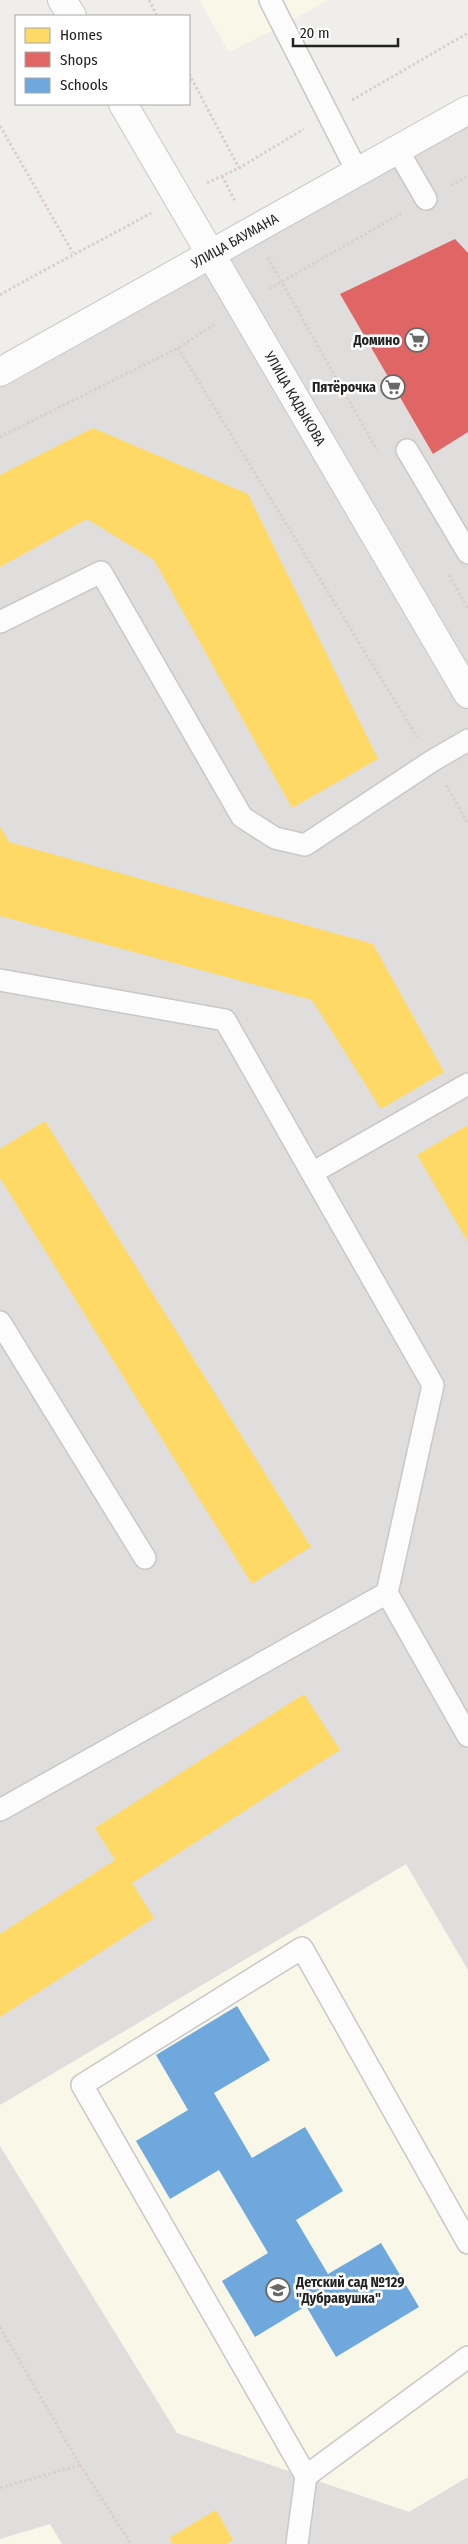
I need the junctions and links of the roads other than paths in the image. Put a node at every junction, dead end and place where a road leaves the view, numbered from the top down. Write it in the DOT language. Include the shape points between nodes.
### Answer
graph roads {
  1 [pos="62,0"];
  2 [pos="270,0"];
  3 [pos="71,15"];
  4 [pos="124,105"];
  5 [pos="468,110"];
  6 [pos="397,149"];
  7 [pos="357,171"];
  8 [pos="426,199"];
  9 [pos="211,255"];
  10 [pos="0,372"];
  11 [pos="407,450"];
  12 [pos="468,553"];
  13 [pos="0,622"];
  14 [pos="468,694"];
  15 [pos="468,740"];
  16 [pos="0,980"];
  17 [pos="468,1084"];
  18 [pos="312,1173"];
  19 [pos="0,1322"];
  20 [pos="145,1558"];
  21 [pos="387,1593"];
  22 [pos="468,1736"];
  23 [pos="0,1810"];
  24 [pos="468,2243"];
  25 [pos="468,2357"];
  26 [pos="306,2476"];
  27 [pos="297,2544"];
  1 -- 3 [label="street"];
  2 -- 7 [label="lane"];
  4 -- 9 [label="street, УЛИЦА КАДЫКОВА"];
  5 -- 6 [label="street, УЛИЦА БАУМАНА"];
  6 -- 7 [label="street, УЛИЦА БАУМАНА"];
  6 -- 8 [label="lane"];
  7 -- 9 [label="street, УЛИЦА БАУМАНА"];
  9 -- 10 [label="street, УЛИЦА БАУМАНА"];
  9 -- 14 [label="street, УЛИЦА КАДЫКОВА"];
  11 -- 12 [label="lane"];
  13 -- 15 [label="lane" via="101,572 242,817 275,838 306,845"];
  16 -- 18 [label="lane" via="225,1020"];
  17 -- 18 [label="lane"];
  18 -- 21 [label="lane" via="433,1385"];
  19 -- 20 [label="lane"];
  21 -- 22 [label="lane"];
  21 -- 23 [label="lane"];
  24 -- 26 [label="lane" via="302,1948 82,2084"];
  25 -- 26 [label="lane"];
  26 -- 27 [label="lane"];
}
